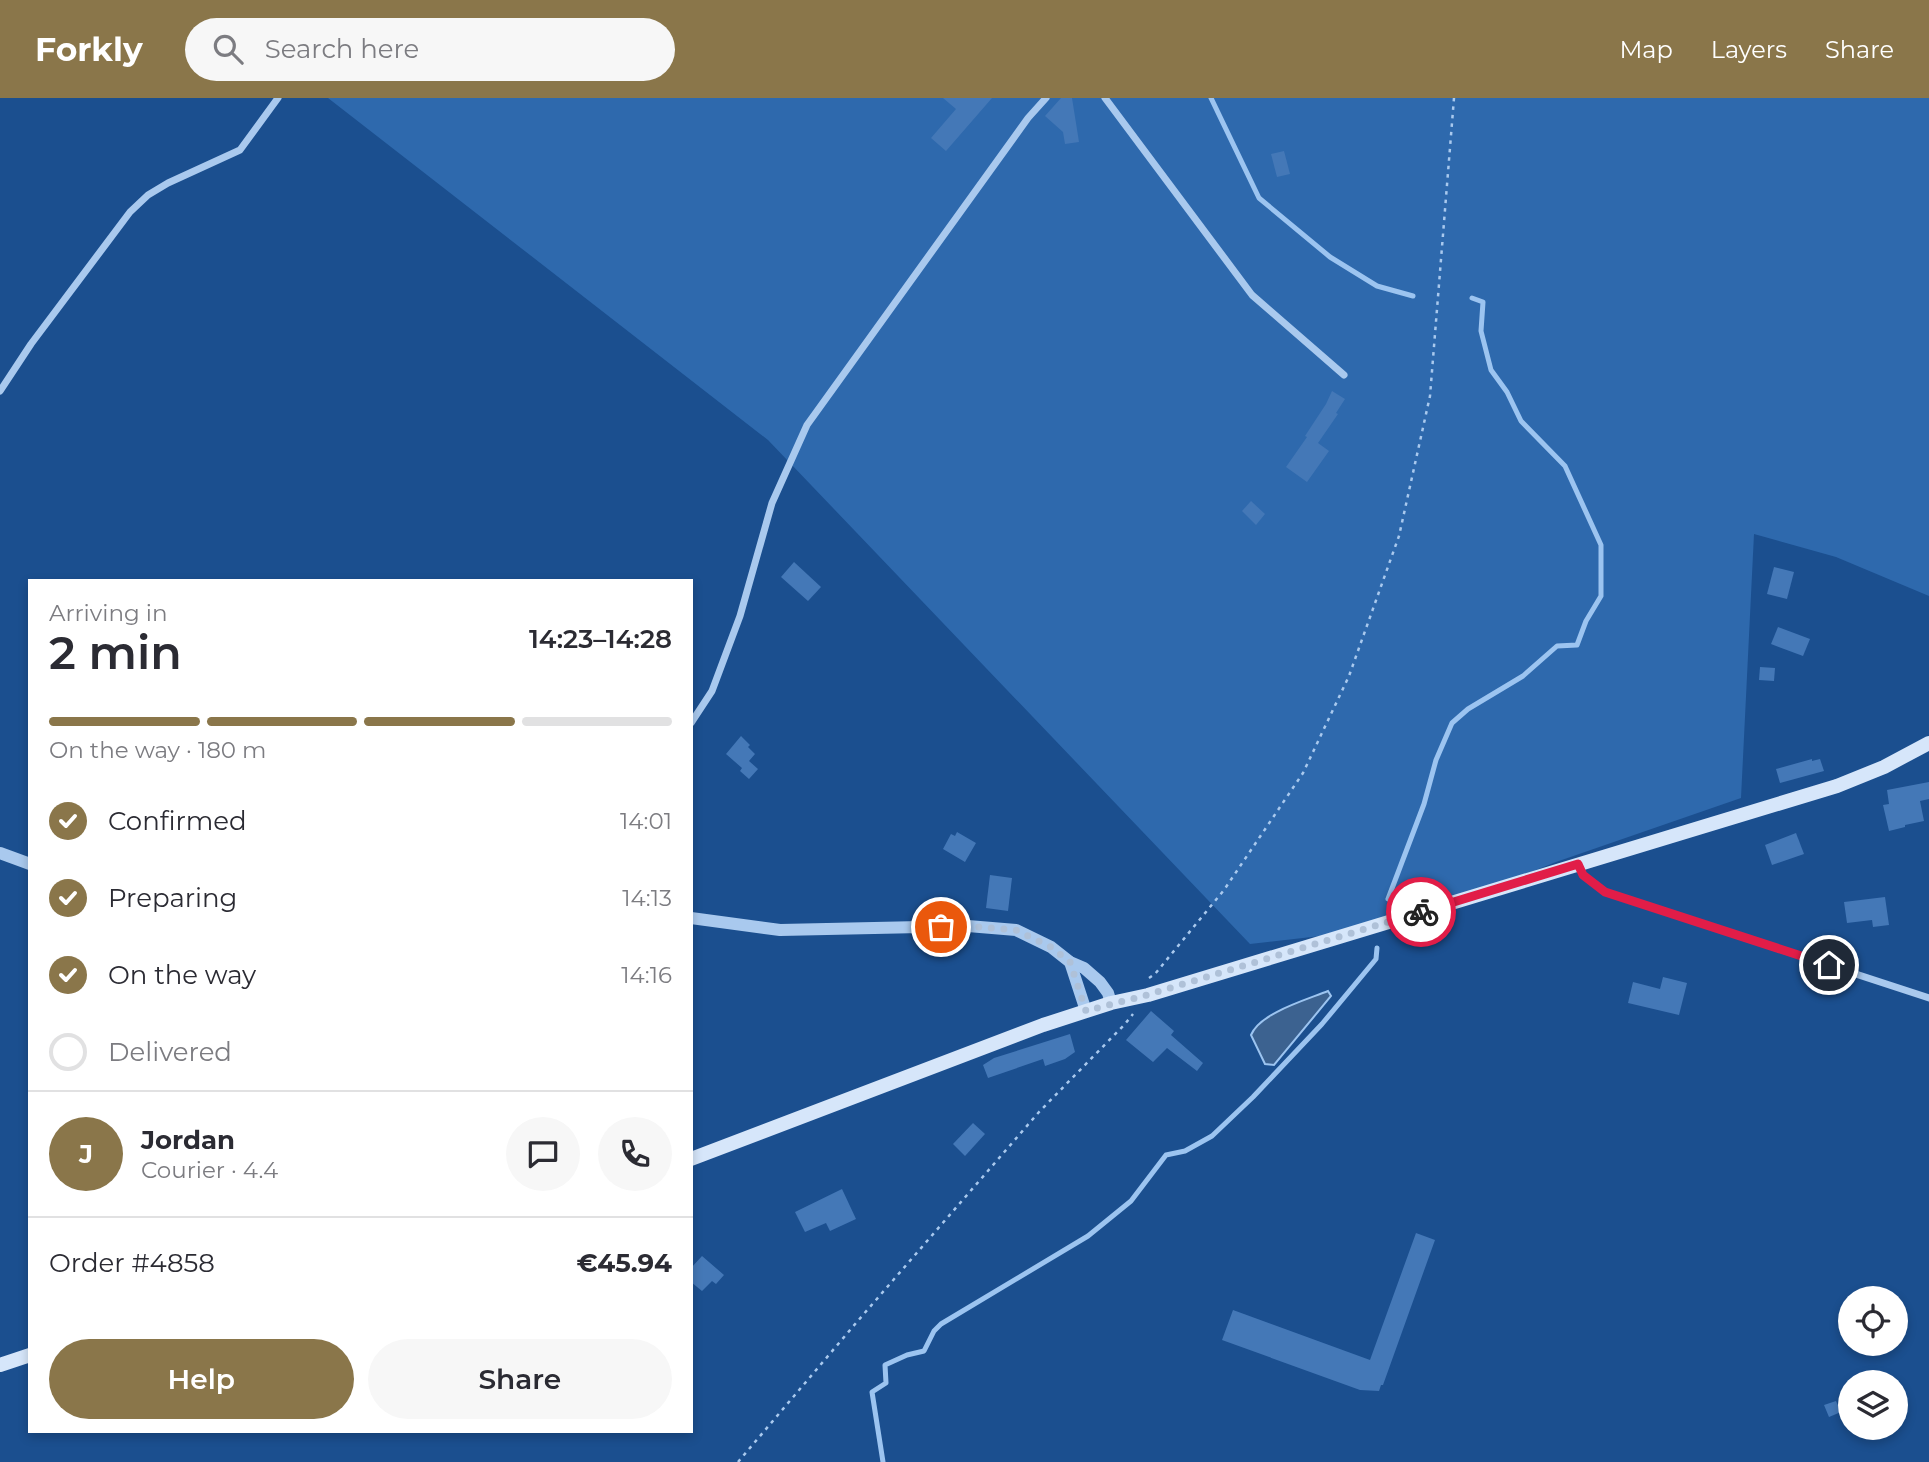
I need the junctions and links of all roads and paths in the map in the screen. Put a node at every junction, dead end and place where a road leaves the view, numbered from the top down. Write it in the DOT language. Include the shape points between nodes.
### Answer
graph roads {
  1 [pos="278,98"];
  2 [pos="1045,98"];
  3 [pos="1105,98"];
  4 [pos="1454,98"];
  5 [pos="1344,375"];
  6 [pos="0,391"];
  7 [pos="693,720"];
  8 [pos="1929,743"];
  9 [pos="0,853"];
  10 [pos="28,863"];
  11 [pos="1578,864"];
  12 [pos="693,918"];
  13 [pos="1070,962"];
  14 [pos="1149,978"];
  15 [pos="1136,998"];
  16 [pos="1929,998"];
  17 [pos="1111,1003"];
  18 [pos="1086,1011"];
  19 [pos="693,1158"];
  20 [pos="28,1356"];
  21 [pos="0,1365"];
  22 [pos="738,1462"];
  1 -- 6 [label="street" via="240,150 168,183 130,212"];
  2 -- 7 [label="street" via="807,425 772,503 740,616 712,691"];
  3 -- 5 [label="street" via="1252,295"];
  4 -- 14 [label="path" via="1430,396 1399,536 1349,676 1303,773 1224,890"];
  8 -- 11 [label="main road" via="1837,786"];
  9 -- 10 [label="street"];
  11 -- 15 [label="main road"];
  11 -- 16 [label="street" via="1583,875 1605,892"];
  12 -- 13 [label="street" via="780,930 968,926 1016,930"];
  13 -- 17 [label="street" via="1100,982"];
  13 -- 18 [label="street"];
  15 -- 17 [label="main road"];
  15 -- 22 [label="path" via="1136,1009 1125,1024 1022,1131"];
  17 -- 18 [label="main road"];
  18 -- 19 [label="main road"];
  20 -- 21 [label="main road"];
}
